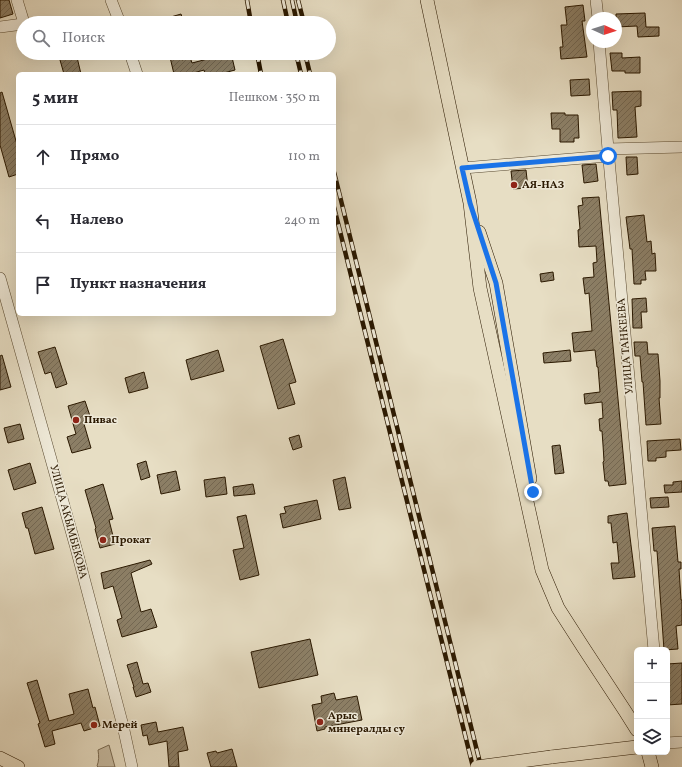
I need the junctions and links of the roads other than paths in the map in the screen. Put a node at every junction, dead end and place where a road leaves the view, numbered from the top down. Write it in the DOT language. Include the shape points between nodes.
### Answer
graph roads {
  1 [pos="17,0"];
  2 [pos="111,0"];
  3 [pos="427,0"];
  4 [pos="596,0"];
  5 [pos="597,12"];
  6 [pos="22,16"];
  7 [pos="117,16"];
  8 [pos="16,24"];
  9 [pos="0,27"];
  10 [pos="599,48"];
  11 [pos="132,60"];
  12 [pos="135,72"];
  13 [pos="682,147"];
  14 [pos="608,152"];
  15 [pos="462,168"];
  16 [pos="470,203"];
  17 [pos="1,283"];
  18 [pos="496,283"];
  19 [pos="480,288"];
  20 [pos="534,532"];
  21 [pos="654,647"];
  22 [pos="634,725"];
  23 [pos="682,742"];
  24 [pos="670,743"];
  25 [pos="634,747"];
  26 [pos="649,755"];
  27 [pos="0,758"];
  28 [pos="132,766"];
  29 [pos="18,767"];
  30 [pos="477,767"];
  31 [pos="652,767"];
  1 -- 6 [label="street"];
  2 -- 7 [label="street"];
  3 -- 15 [label="main road"];
  4 -- 5 [label="street"];
  8 -- 9 [label="street"];
  10 -- 14 [label="street, УЛИЦА ТАНКЕЕВА"];
  11 -- 12 [label="street"];
  13 -- 14 [label="street"];
  14 -- 15 [label="street"];
  14 -- 21 [label="street, УЛИЦА ТАНКЕЕВА"];
  15 -- 16 [label="main road"];
  16 -- 18 [label="main road"];
  16 -- 19 [label="main road"];
  17 -- 28 [label="street, УЛИЦА АКЫМБЕКОВА" via="76,548"];
  18 -- 19 [label="main road" via="484,281"];
  18 -- 20 [label="main road" via="533,492"];
  19 -- 20 [label="main road"];
  20 -- 22 [label="main road" via="542,570 558,608"];
  23 -- 24 [label="street"];
  25 -- 30 [label="main road, bridge"];
  26 -- 31 [label="main road"];
  27 -- 29 [label="main road"];
}
